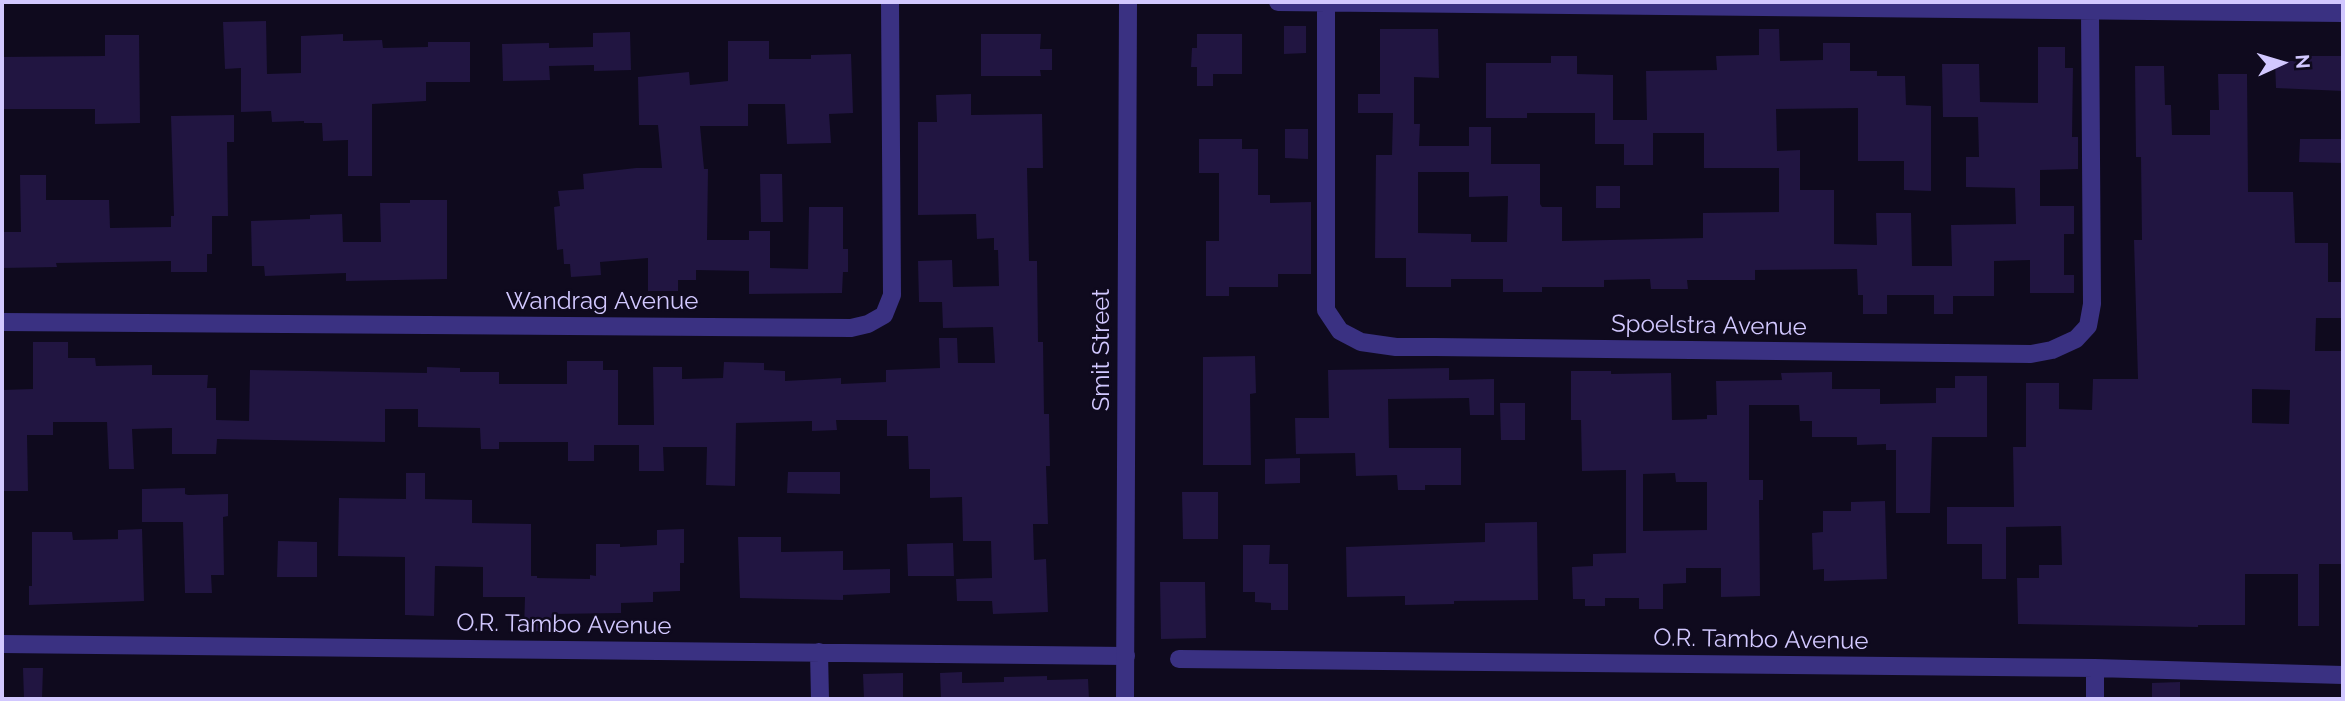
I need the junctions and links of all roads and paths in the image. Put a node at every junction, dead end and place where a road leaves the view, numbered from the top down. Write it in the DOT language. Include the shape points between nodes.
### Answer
graph roads {
  1 [pos="890,2"];
  2 [pos="1128,2"];
  3 [pos="1278,2"];
  4 [pos="1326,4"];
  5 [pos="2090,11"];
  6 [pos="2343,13"];
  7 [pos="2,322"];
  8 [pos="2,645"];
  9 [pos="819,652"];
  10 [pos="1126,656"];
  11 [pos="1179,659"];
  12 [pos="2095,668"];
  13 [pos="2343,675"];
  14 [pos="820,699"];
  15 [pos="1125,699"];
  16 [pos="2095,699"];
  1 -- 7 [label="street, Wandrag Avenue" via="892,295 884,315 868,324 850,328"];
  2 -- 10 [label="street, Smit Street"];
  3 -- 4 [label="street"];
  4 -- 5 [label="street"];
  4 -- 5 [label="street, Spoelstra Avenue" via="1326,310 1340,331 1361,342 1422,347 2031,354 2076,339 2088,326 2092,304"];
  5 -- 6 [label="street"];
  8 -- 9 [label="street, O.R. Tambo Avenue"];
  9 -- 10 [label="street, O.R. Tambo Avenue"];
  9 -- 14 [label="street"];
  10 -- 15 [label="street, Smit Street"];
  11 -- 12 [label="street, O.R. Tambo Avenue"];
  12 -- 13 [label="street, O.R. Tambo Avenue"];
  12 -- 16 [label="street"];
}
